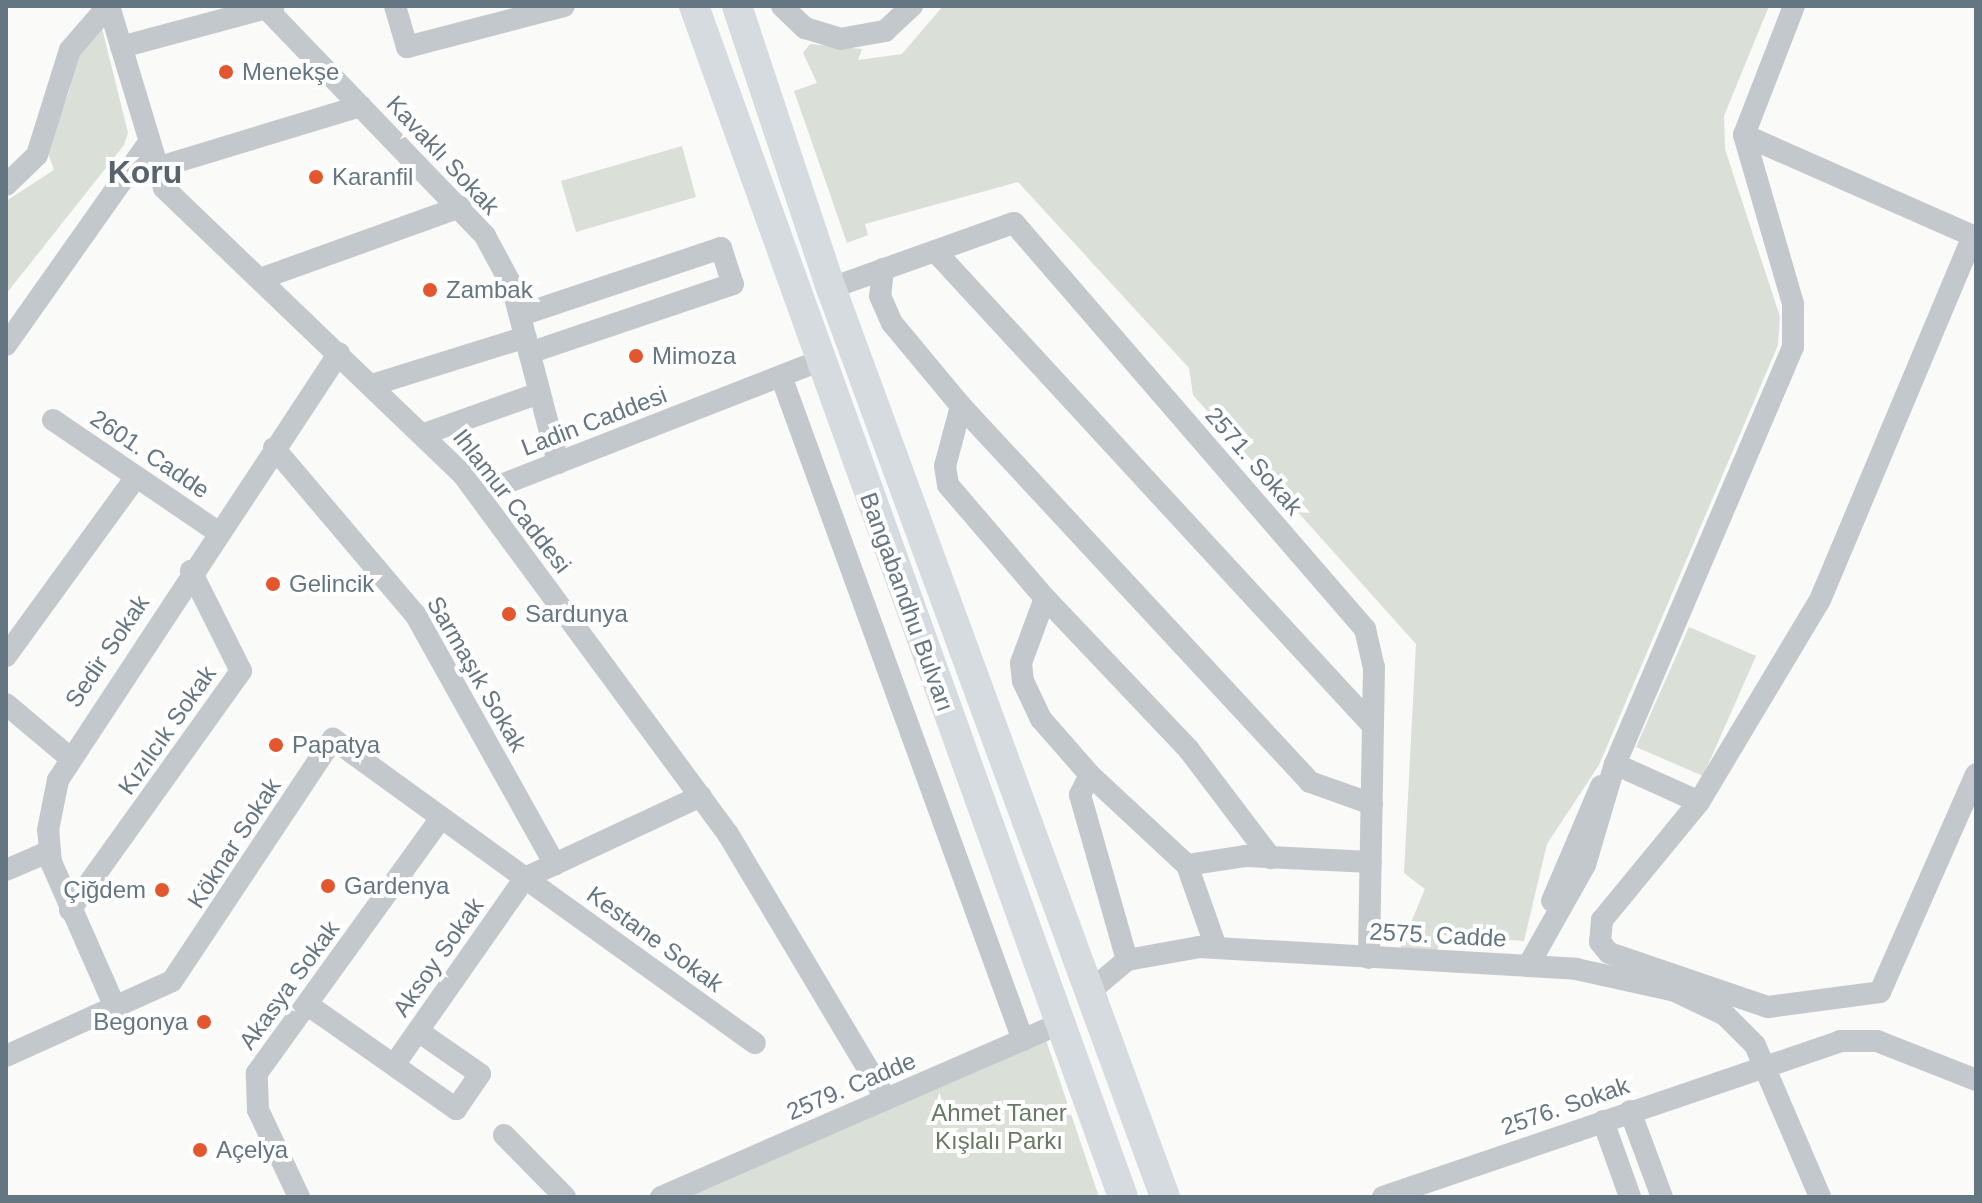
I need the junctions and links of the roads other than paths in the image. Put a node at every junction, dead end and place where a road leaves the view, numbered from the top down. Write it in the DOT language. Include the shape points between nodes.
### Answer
graph roads {
  1 [pos="108,6"];
  2 [pos="395,6"];
  3 [pos="564,6"];
  4 [pos="694,6"];
  5 [pos="737,6"];
  6 [pos="782,6"];
  7 [pos="912,6"];
  8 [pos="1794,6"];
  9 [pos="268,7"];
  10 [pos="121,47"];
  11 [pos="361,106"];
  12 [pos="1744,135"];
  13 [pos="147,145"];
  14 [pos="155,174"];
  15 [pos="6,185"];
  16 [pos="112,194"];
  17 [pos="460,207"];
  18 [pos="1974,232"];
  19 [pos="935,251"];
  20 [pos="883,269"];
  21 [pos="260,279"];
  22 [pos="831,288"];
  23 [pos="525,335"];
  24 [pos="6,345"];
  25 [pos="339,353"];
  26 [pos="819,361"];
  27 [pos="781,376"];
  28 [pos="372,385"];
  29 [pos="539,393"];
  30 [pos="961,406"];
  31 [pos="53,420"];
  32 [pos="424,434"];
  33 [pos="274,448"];
  34 [pos="558,463"];
  35 [pos="136,477"];
  36 [pos="478,494"];
  37 [pos="218,532"];
  38 [pos="191,571"];
  39 [pos="1045,598"];
  40 [pos="6,656"];
  41 [pos="6,704"];
  42 [pos="1373,726"];
  43 [pos="69,757"];
  44 [pos="1615,764"];
  45 [pos="1976,774"];
  46 [pos="1090,775"];
  47 [pos="701,796"];
  48 [pos="1699,802"];
  49 [pos="1372,804"];
  50 [pos="441,818"];
  51 [pos="48,852"];
  52 [pos="1271,858"];
  53 [pos="1371,862"];
  54 [pos="555,864"];
  55 [pos="1187,865"];
  56 [pos="6,870"];
  57 [pos="525,878"];
  58 [pos="70,910"];
  59 [pos="1216,947"];
  60 [pos="1369,958"];
  61 [pos="1127,960"];
  62 [pos="1528,966"];
  63 [pos="1089,992"];
  64 [pos="308,1005"];
  65 [pos="115,1007"];
  66 [pos="1061,1023"];
  67 [pos="418,1031"];
  68 [pos="1023,1040"];
  69 [pos="755,1043"];
  70 [pos="6,1056"];
  71 [pos="394,1065"];
  72 [pos="1763,1065"];
  73 [pos="1976,1080"];
  74 [pos="886,1099"];
  75 [pos="1630,1111"];
  76 [pos="1603,1121"];
  77 [pos="504,1135"];
  78 [pos="299,1197"];
  79 [pos="565,1197"];
  80 [pos="661,1197"];
  81 [pos="1123,1197"];
  82 [pos="1165,1197"];
  83 [pos="1383,1197"];
  84 [pos="1630,1197"];
  85 [pos="1662,1197"];
  86 [pos="1820,1197"];
  1 -- 10 [label="street"];
  1 -- 15 [label="street" via="70,50 37,155"];
  2 -- 3 [label="street" via="407,47"];
  4 -- 26 [label="main road, Bangabandhu Bulvarı"];
  5 -- 22 [label="main road, Bangabandhu Bulvarı"];
  6 -- 7 [label="street" via="805,28 840,39 870,36"];
  8 -- 12 [label="street"];
  9 -- 10 [label="street"];
  9 -- 11 [label="street, Kavaklı Sokak"];
  10 -- 13 [label="street"];
  11 -- 14 [label="street"];
  11 -- 17 [label="street, Kavaklı Sokak"];
  12 -- 18 [label="street"];
  12 -- 44 [label="street" via="1793,304 1793,347"];
  13 -- 14 [label="street"];
  13 -- 16 [label="street"];
  14 -- 16 [label="street"];
  14 -- 21 [label="street, Ihlamur Caddesi"];
  16 -- 24 [label="street"];
  17 -- 21 [label="street"];
  17 -- 23 [label="street, Kavaklı Sokak" via="506,271"];
  18 -- 48 [label="street" via="1820,600"];
  19 -- 20 [label="street, 2571. Sokak"];
  19 -- 42 [label="street"];
  19 -- 42 [label="street, 2571. Sokak" via="1014,223 1365,629 1374,655"];
  20 -- 22 [label="street, 2571. Sokak"];
  20 -- 30 [label="street" via="880,296 892,323"];
  21 -- 25 [label="street, Ihlamur Caddesi"];
  22 -- 63 [label="main road, Bangabandhu Bulvarı"];
  23 -- 23 [label="street" via="721,248 733,284"];
  23 -- 28 [label="street"];
  23 -- 29 [label="street, Kavaklı Sokak"];
  25 -- 28 [label="street, Ihlamur Caddesi"];
  25 -- 33 [label="street, Sedir Sokak"];
  26 -- 27 [label="street, Ladin Caddesi"];
  26 -- 66 [label="main road, Bangabandhu Bulvarı"];
  27 -- 34 [label="street, Ladin Caddesi"];
  27 -- 68 [label="street"];
  28 -- 32 [label="street, Ihlamur Caddesi"];
  29 -- 32 [label="street"];
  29 -- 34 [label="street, Kavaklı Sokak"];
  30 -- 39 [label="street" via="945,466 948,485"];
  30 -- 49 [label="street" via="1310,782"];
  31 -- 35 [label="street, 2601. Cadde"];
  32 -- 36 [label="street, Ihlamur Caddesi"];
  33 -- 37 [label="street, Sedir Sokak"];
  33 -- 54 [label="street, Sarmaşık Sokak" via="415,614"];
  34 -- 36 [label="street, Ladin Caddesi"];
  35 -- 37 [label="street, 2601. Cadde"];
  35 -- 40 [label="street"];
  36 -- 47 [label="street, Ihlamur Caddesi"];
  37 -- 38 [label="street, Sedir Sokak"];
  38 -- 43 [label="street, Sedir Sokak"];
  38 -- 58 [label="street, Kızılcık Sokak" via="241,671"];
  39 -- 46 [label="street" via="1021,663 1023,681 1047,727"];
  39 -- 52 [label="street" via="1189,750"];
  41 -- 43 [label="street"];
  42 -- 49 [label="street, 2571. Sokak"];
  43 -- 51 [label="street, Sedir Sokak" via="51,805"];
  44 -- 48 [label="street"];
  44 -- 62 [label="street" via="1573,839"];
  45 -- 48 [label="street" via="1880,992 1820,1002 1768,1007 1603,949 1602,920"];
  46 -- 55 [label="street"];
  46 -- 61 [label="street" via="1080,795"];
  47 -- 54 [label="street"];
  47 -- 74 [label="street, Ihlamur Caddesi"];
  49 -- 53 [label="street, 2571. Sokak"];
  50 -- 57 [label="street, Köknar Sokak"];
  50 -- 64 [label="street, Akasya Sokak"];
  50 -- 65 [label="street, Köknar Sokak" via="333,739 180,972"];
  51 -- 56 [label="street"];
  51 -- 58 [label="street, Sedir Sokak"];
  52 -- 53 [label="street"];
  52 -- 55 [label="street"];
  53 -- 60 [label="street, 2571. Sokak"];
  54 -- 57 [label="street"];
  55 -- 59 [label="street"];
  57 -- 67 [label="street, Aksoy Sokak"];
  57 -- 69 [label="street, Kestane Sokak"];
  58 -- 65 [label="street, Sedir Sokak"];
  59 -- 60 [label="street, 2575. Cadde"];
  59 -- 61 [label="street, 2575. Cadde"];
  60 -- 62 [label="street, 2575. Cadde"];
  61 -- 63 [label="street"];
  62 -- 72 [label="street, 2575. Cadde" via="1594,972 1688,996 1742,1027"];
  63 -- 66 [label="main road"];
  63 -- 82 [label="main road, Bangabandhu Bulvarı"];
  64 -- 71 [label="street"];
  64 -- 78 [label="street, Akasya Sokak" via="254,1086"];
  65 -- 70 [label="street, Köknar Sokak"];
  66 -- 68 [label="street, 2579. Cadde"];
  66 -- 81 [label="main road, Bangabandhu Bulvarı"];
  67 -- 71 [label="street, Aksoy Sokak"];
  67 -- 71 [label="street" via="480,1074 456,1109"];
  68 -- 74 [label="street, 2579. Cadde"];
  72 -- 73 [label="street, 2576. Sokak" via="1866,1039"];
  72 -- 75 [label="street, 2576. Sokak"];
  72 -- 86 [label="street, 2575. Cadde"];
  74 -- 80 [label="street, 2579. Cadde"];
  75 -- 76 [label="street, 2576. Sokak"];
  75 -- 85 [label="street"];
  76 -- 83 [label="street, 2576. Sokak"];
  76 -- 84 [label="street"];
  77 -- 79 [label="street"];
}
